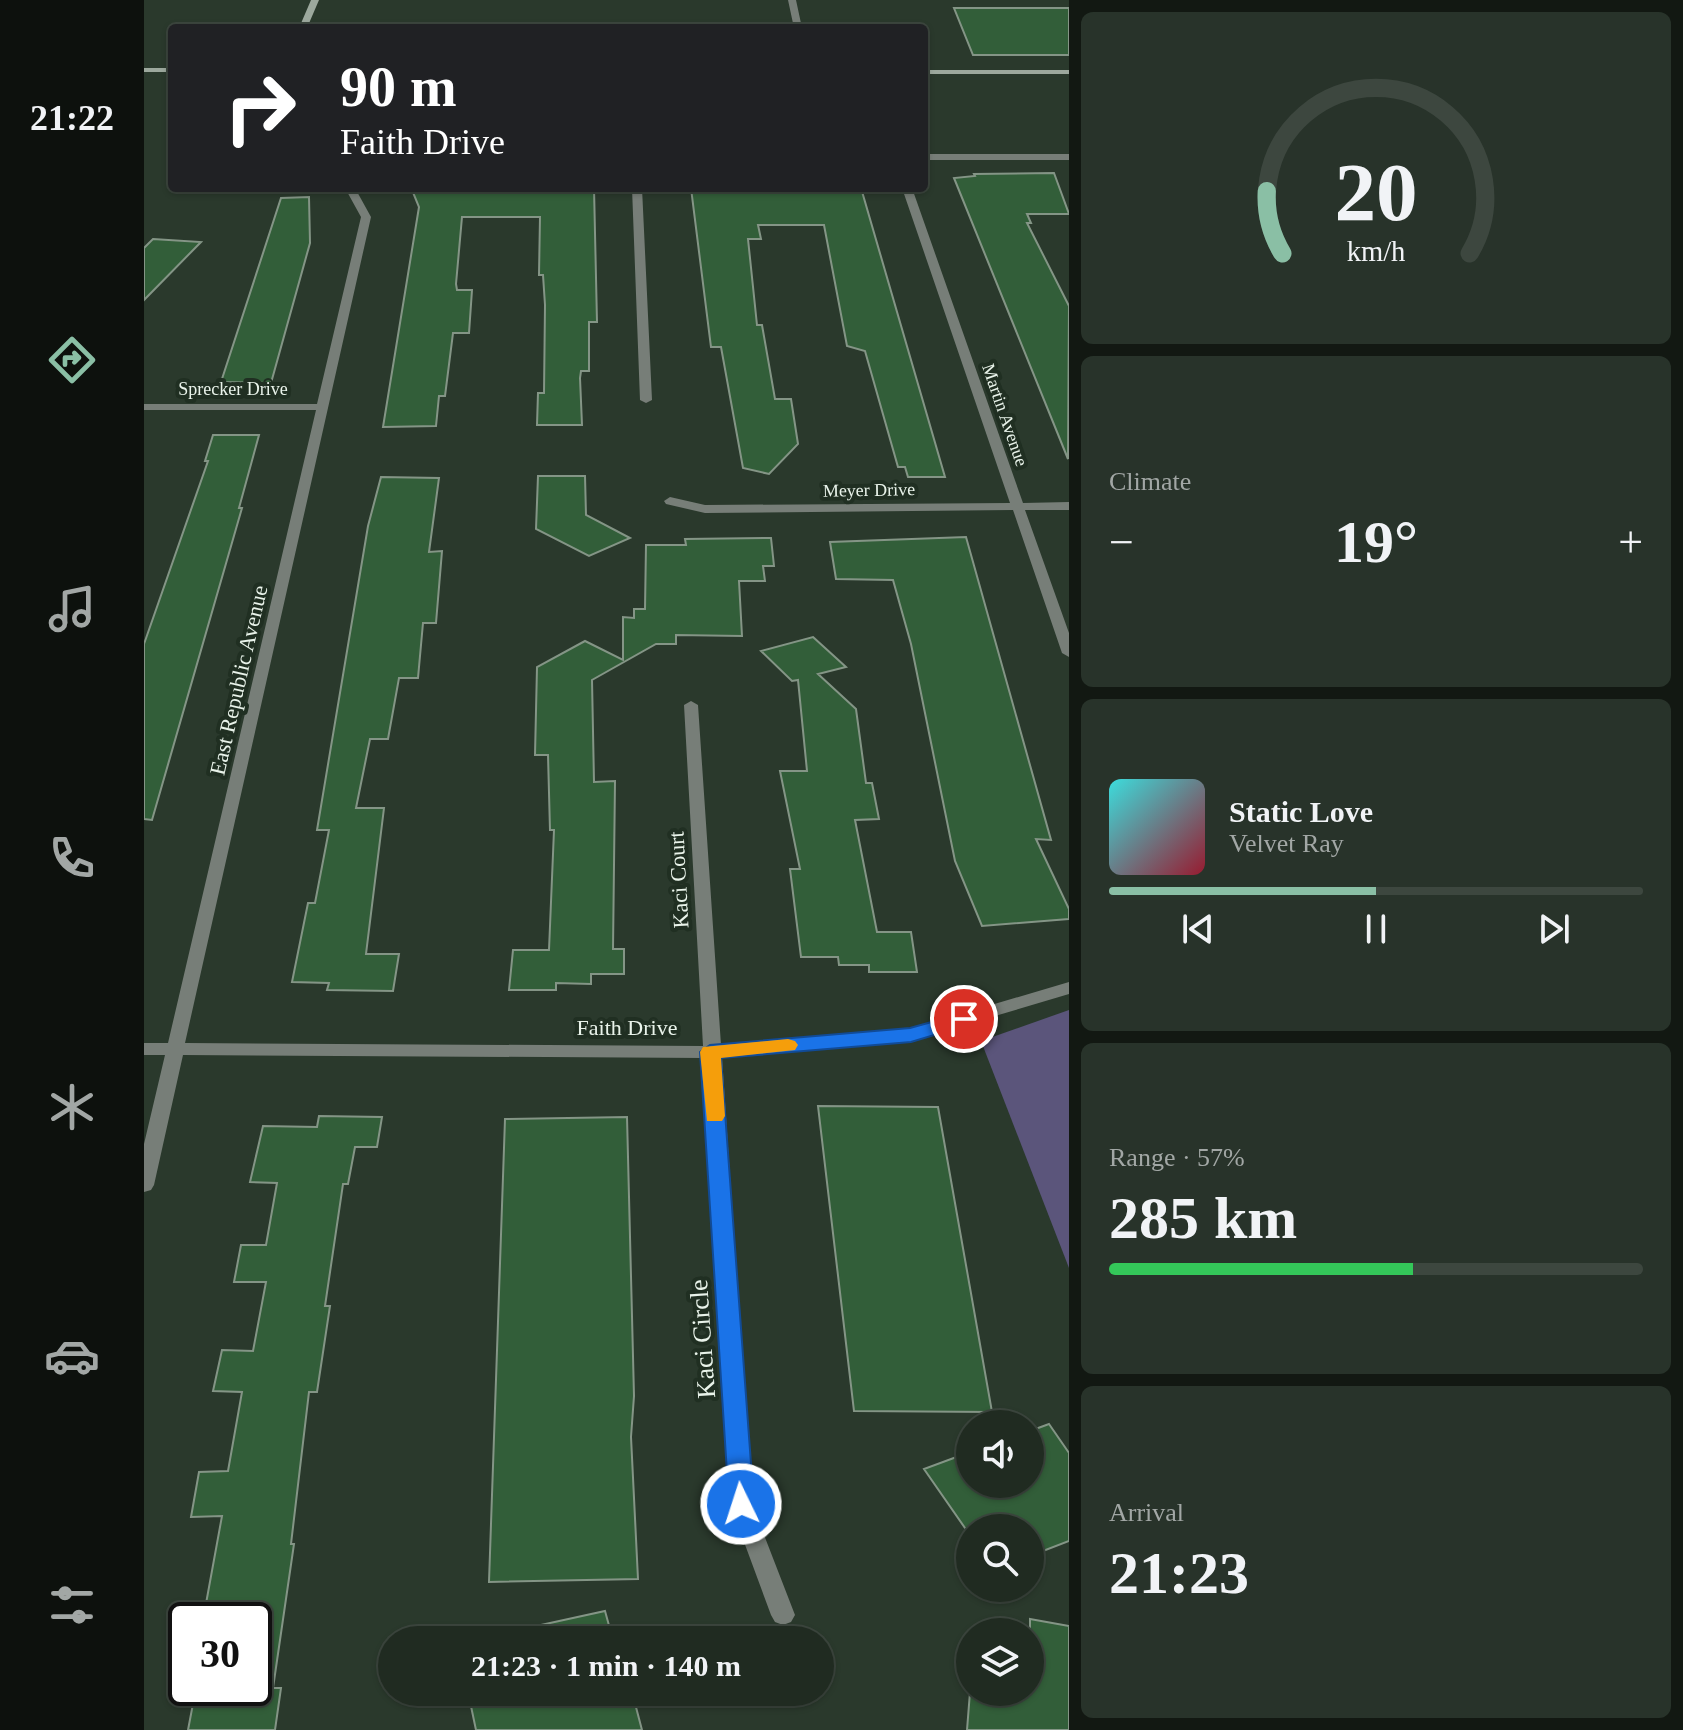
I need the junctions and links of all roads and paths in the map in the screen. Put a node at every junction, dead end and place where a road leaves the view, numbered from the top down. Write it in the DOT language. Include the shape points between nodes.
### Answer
graph roads {
  1 [pos="315,0"];
  2 [pos="792,0"];
  3 [pos="305,24"];
  4 [pos="797,24"];
  5 [pos="144,70"];
  6 [pos="168,70"];
  7 [pos="928,72"];
  8 [pos="1069,72"];
  9 [pos="928,157"];
  10 [pos="1069,157"];
  11 [pos="352,192"];
  12 [pos="637,192"];
  13 [pos="908,192"];
  14 [pos="646,400"];
  15 [pos="144,407"];
  16 [pos="322,407"];
  17 [pos="670,501"];
  18 [pos="1017,506"];
  19 [pos="1069,506"];
  20 [pos="1069,653"];
  21 [pos="691,705"];
  22 [pos="1069,988"];
  23 [pos="144,1049"];
  24 [pos="176,1050"];
  25 [pos="710,1052"];
  26 [pos="144,1185"];
  27 [pos="783,1615"];
  1 -- 3 [label="main road"];
  2 -- 4 [label="street"];
  5 -- 6 [label="main road"];
  7 -- 8 [label="main road"];
  9 -- 10 [label="street"];
  11 -- 16 [label="street, East Republic Avenue" via="366,217"];
  12 -- 14 [label="street"];
  13 -- 18 [label="street, Martin Avenue"];
  15 -- 16 [label="street, Sprecker Drive"];
  16 -- 24 [label="street, East Republic Avenue"];
  17 -- 18 [label="street, Meyer Drive" via="705,509"];
  18 -- 19 [label="street, Meyer Drive"];
  18 -- 20 [label="street, Martin Avenue"];
  21 -- 25 [label="street, Kaci Court"];
  22 -- 25 [label="street, Faith Drive" via="911,1035"];
  23 -- 24 [label="street, Faith Drive"];
  24 -- 25 [label="street, Faith Drive"];
  24 -- 26 [label="street, East Republic Avenue"];
  25 -- 27 [label="street, Kaci Circle" via="741,1504"];
}
